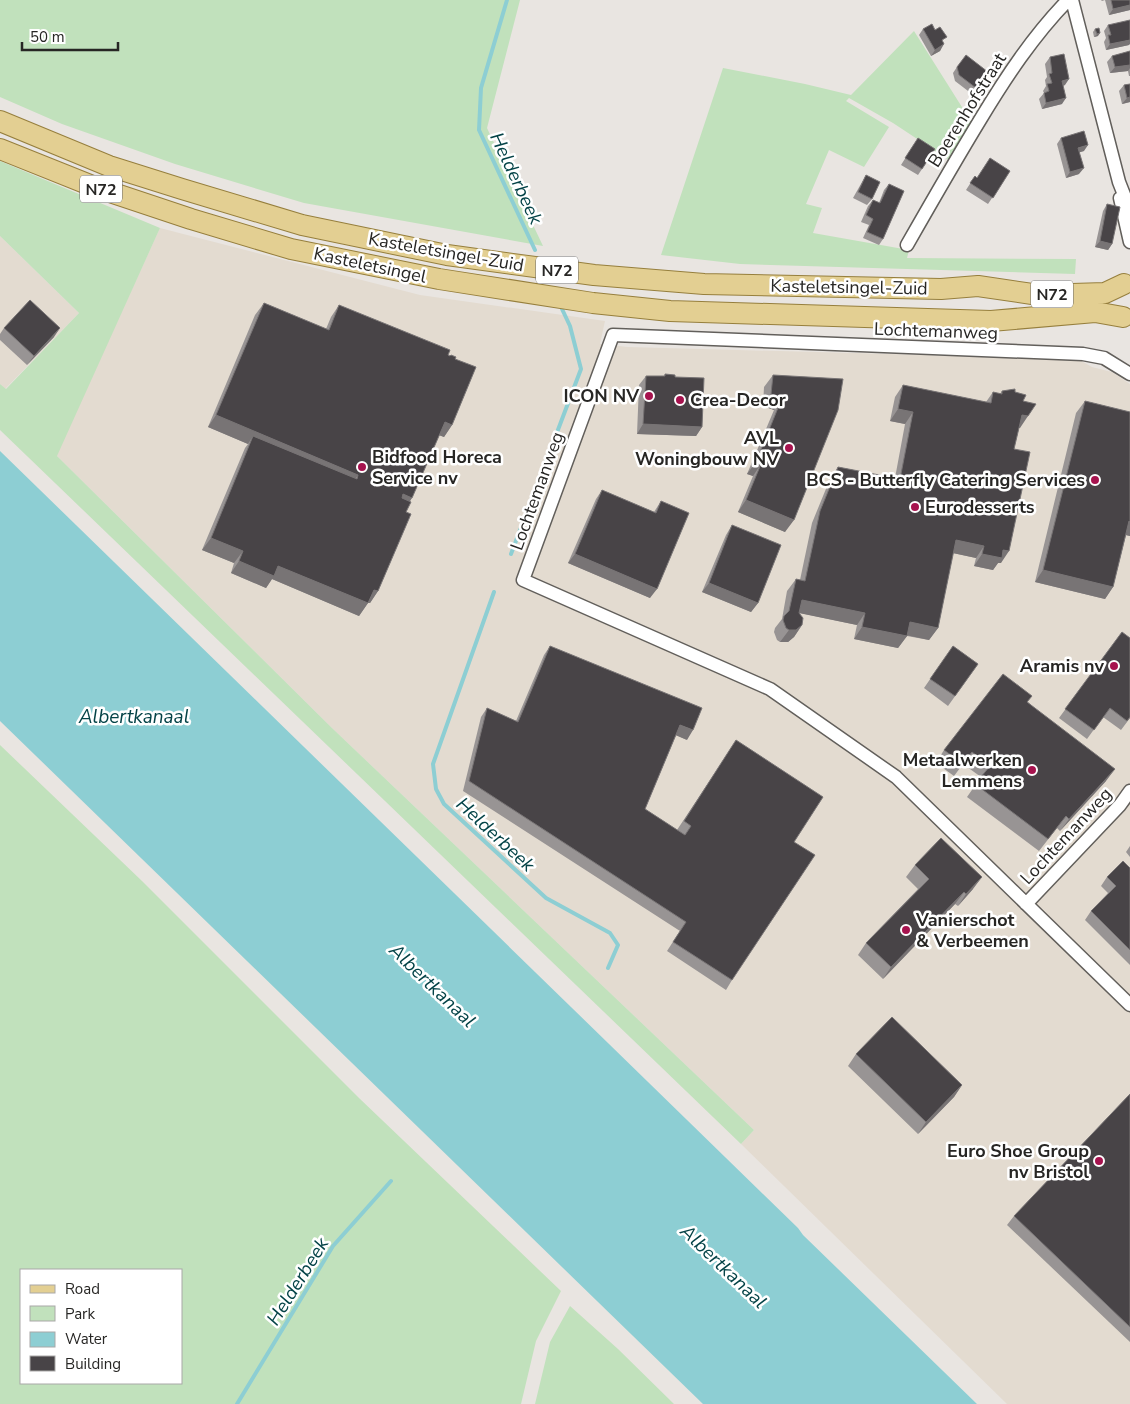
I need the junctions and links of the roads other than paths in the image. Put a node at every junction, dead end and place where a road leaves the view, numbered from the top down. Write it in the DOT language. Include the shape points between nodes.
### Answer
graph roads {
  1 [pos="1068,0"];
  2 [pos="1072,0"];
  3 [pos="0,121"];
  4 [pos="0,149"];
  5 [pos="1119,182"];
  6 [pos="1130,210"];
  7 [pos="1130,242"];
  8 [pos="907,245"];
  9 [pos="1127,280"];
  10 [pos="539,294"];
  11 [pos="1126,321"];
  12 [pos="1130,374"];
  13 [pos="1130,791"];
  14 [pos="1026,904"];
  15 [pos="1130,1005"];
  1 -- 8 [label="street, Boerenhofstraat" via="1014,65"];
  2 -- 5 [label="street"];
  3 -- 9 [label="main road, Kasteletsingel-Zuid / N72" via="109,166 302,225 447,255 594,275 695,283 940,290 978,286 1039,295 1105,293"];
  4 -- 10 [label="main road, Kasteletsingel / N72" via="96,187 291,248 439,279"];
  5 -- 6 [label="street"];
  5 -- 7 [label="street" via="1120,202"];
  9 -- 11 [label="main road, N72" via="1119,296"];
  10 -- 11 [label="main road, Kasteletsingel-Zuid / N72" via="670,311 991,321 1094,312"];
  12 -- 14 [label="street, Lochtemanweg" via="1104,358 1083,354 612,335 523,580 770,689 896,777"];
  13 -- 14 [label="street, Lochtemanweg"];
  14 -- 15 [label="street, Lochtemanweg"];
}
